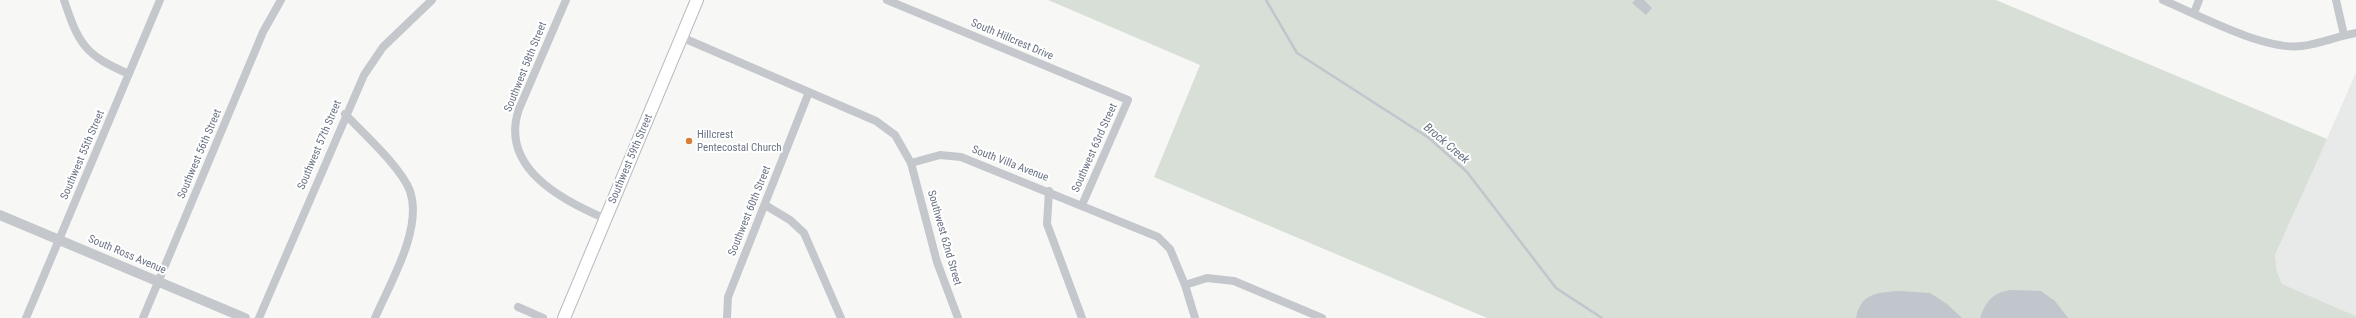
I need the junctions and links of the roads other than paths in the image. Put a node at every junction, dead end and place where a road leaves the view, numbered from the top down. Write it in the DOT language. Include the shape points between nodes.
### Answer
graph roads {
  1 [pos="64,0"];
  2 [pos="160,0"];
  3 [pos="281,0"];
  4 [pos="432,0"];
  5 [pos="566,0"];
  6 [pos="697,0"];
  7 [pos="887,0"];
  8 [pos="2163,0"];
  9 [pos="2199,0"];
  10 [pos="2336,0"];
  11 [pos="2194,13"];
  12 [pos="2356,32"];
  13 [pos="2344,35"];
  14 [pos="681,37"];
  15 [pos="129,74"];
  16 [pos="809,92"];
  17 [pos="1128,100"];
  18 [pos="345,114"];
  19 [pos="911,163"];
  20 [pos="1049,191"];
  21 [pos="765,205"];
  22 [pos="1082,205"];
  23 [pos="0,215"];
  24 [pos="606,219"];
  25 [pos="59,240"];
  26 [pos="158,282"];
  27 [pos="1185,285"];
  28 [pos="518,306"];
  29 [pos="26,318"];
  30 [pos="143,318"];
  31 [pos="244,318"];
  32 [pos="259,318"];
  33 [pos="375,318"];
  34 [pos="543,318"];
  35 [pos="564,318"];
  36 [pos="727,318"];
  37 [pos="841,318"];
  38 [pos="958,318"];
  39 [pos="1082,318"];
  40 [pos="1195,318"];
  41 [pos="1322,318"];
  1 -- 15 [label="street" via="72,25 85,48 108,65"];
  2 -- 15 [label="street, Southwest 55th Street"];
  3 -- 26 [label="street, Southwest 56th Street" via="263,32"];
  4 -- 18 [label="street, Southwest 57th Street" via="374,59"];
  5 -- 24 [label="street, Southwest 58th Street" via="519,109 514,127 515,141 524,160 552,190 575,205"];
  6 -- 14 [label="main road, Southwest 59th Street"];
  7 -- 17 [label="street, South Hillcrest Drive"];
  8 -- 11 [label="street"];
  9 -- 11 [label="street"];
  10 -- 13 [label="street"];
  11 -- 13 [label="street" via="2252,38 2277,44 2302,46"];
  12 -- 13 [label="street"];
  14 -- 16 [label="street"];
  14 -- 24 [label="main road, Southwest 59th Street"];
  15 -- 25 [label="street, Southwest 55th Street"];
  16 -- 19 [label="street" via="881,124 894,135"];
  16 -- 21 [label="street, Southwest 60th Street"];
  17 -- 22 [label="street, Southwest 63rd Street"];
  18 -- 32 [label="street, Southwest 57th Street"];
  18 -- 33 [label="street" via="398,171 410,191 412,202 411,228 407,243"];
  19 -- 20 [label="street, South Villa Avenue" via="940,155 961,157"];
  19 -- 38 [label="street, Southwest 62nd Street" via="937,262"];
  20 -- 22 [label="street, South Villa Avenue"];
  20 -- 39 [label="street" via="1047,224"];
  21 -- 36 [label="street, Southwest 60th Street" via="728,297"];
  21 -- 37 [label="street" via="804,233"];
  22 -- 27 [label="street, South Villa Avenue" via="1158,237 1170,249"];
  23 -- 25 [label="street, South Ross Avenue"];
  24 -- 35 [label="main road, Southwest 59th Street"];
  25 -- 26 [label="street, South Ross Avenue"];
  25 -- 29 [label="street, Southwest 55th Street"];
  26 -- 30 [label="street, Southwest 56th Street"];
  26 -- 31 [label="street, South Ross Avenue"];
  27 -- 40 [label="street, South Villa Avenue"];
  27 -- 41 [label="street" via="1207,278 1234,281"];
  28 -- 34 [label="street"];
}
